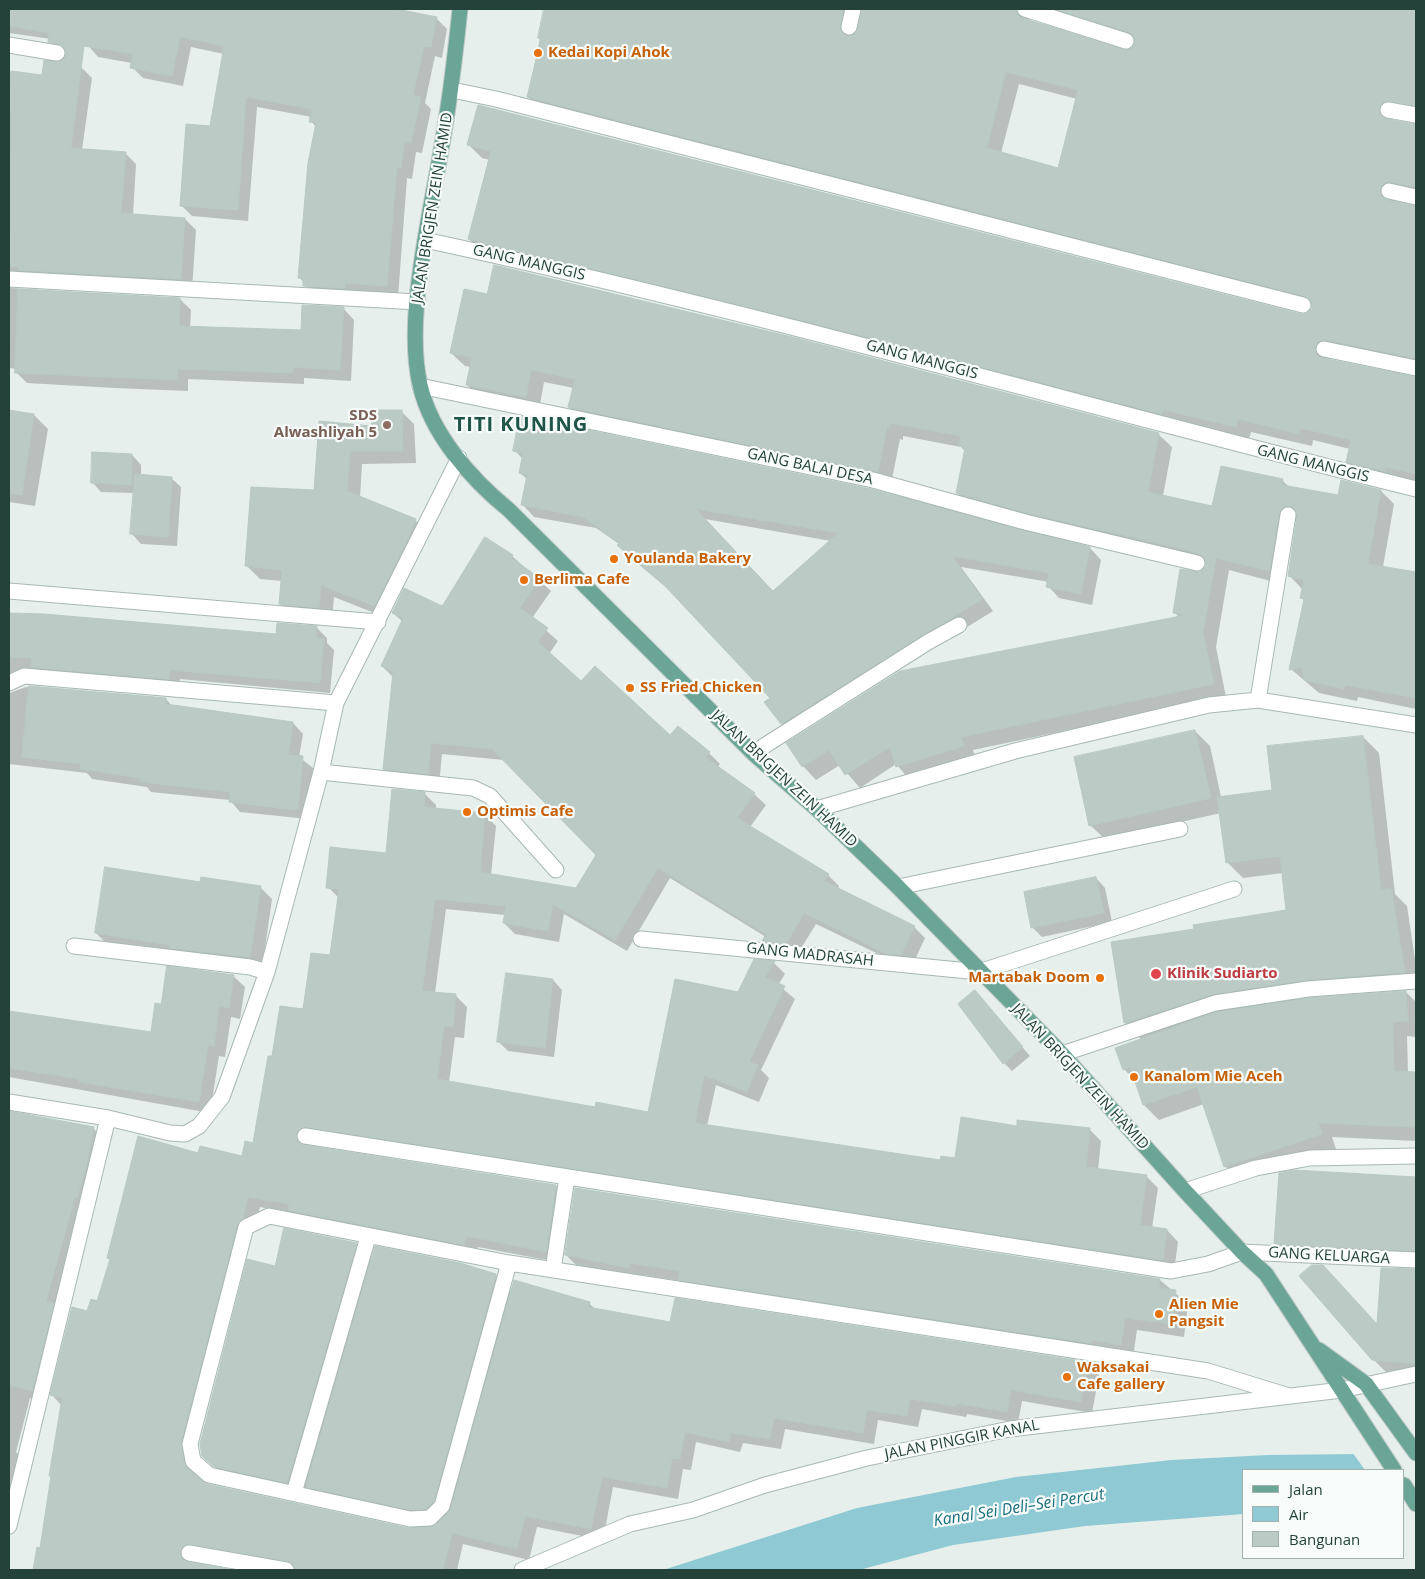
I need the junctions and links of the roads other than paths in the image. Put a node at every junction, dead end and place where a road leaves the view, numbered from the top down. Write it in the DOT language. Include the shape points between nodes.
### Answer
graph roads {
  1 [pos="460,9"];
  2 [pos="853,9"];
  3 [pos="1025,9"];
  4 [pos="849,27"];
  5 [pos="1126,41"];
  6 [pos="9,44"];
  7 [pos="58,53"];
  8 [pos="452,90"];
  9 [pos="1388,110"];
  10 [pos="1416,115"];
  11 [pos="1389,191"];
  12 [pos="1416,196"];
  13 [pos="425,240"];
  14 [pos="9,279"];
  15 [pos="418,302"];
  16 [pos="1303,305"];
  17 [pos="1324,349"];
  18 [pos="1416,368"];
  19 [pos="420,386"];
  20 [pos="459,458"];
  21 [pos="1416,489"];
  22 [pos="1288,515"];
  23 [pos="1197,563"];
  24 [pos="9,591"];
  25 [pos="378,622"];
  26 [pos="959,624"];
  27 [pos="9,683"];
  28 [pos="1258,700"];
  29 [pos="336,703"];
  30 [pos="1416,725"];
  31 [pos="753,753"];
  32 [pos="321,772"];
  33 [pos="817,809"];
  34 [pos="1180,829"];
  35 [pos="556,870"];
  36 [pos="898,888"];
  37 [pos="1234,889"];
  38 [pos="641,939"];
  39 [pos="74,946"];
  40 [pos="267,972"];
  41 [pos="979,972"];
  42 [pos="1416,981"];
  43 [pos="1062,1054"];
  44 [pos="9,1102"];
  45 [pos="108,1118"];
  46 [pos="305,1136"];
  47 [pos="1416,1156"];
  48 [pos="567,1177"];
  49 [pos="1185,1191"];
  50 [pos="368,1237"];
  51 [pos="1242,1252"];
  52 [pos="1416,1260"];
  53 [pos="509,1263"];
  54 [pos="553,1270"];
  55 [pos="1308,1341"];
  56 [pos="1416,1374"];
  57 [pos="1368,1389"];
  58 [pos="1344,1393"];
  59 [pos="1289,1396"];
  60 [pos="1416,1453"];
  61 [pos="1393,1469"];
  62 [pos="1405,1487"];
  63 [pos="294,1493"];
  64 [pos="1416,1504"];
  65 [pos="9,1521"];
  66 [pos="189,1553"];
  67 [pos="286,1570"];
  68 [pos="522,1570"];
  1 -- 8 [label="main road, JALAN BRIGJEN ZEIN HAMID"];
  2 -- 4 [label="street"];
  3 -- 5 [label="street"];
  6 -- 7 [label="street"];
  8 -- 13 [label="main road, JALAN BRIGJEN ZEIN HAMID"];
  8 -- 16 [label="street"];
  9 -- 10 [label="street"];
  11 -- 12 [label="street"];
  13 -- 15 [label="main road, JALAN BRIGJEN ZEIN HAMID"];
  13 -- 21 [label="street, GANG MANGGIS" via="797,327"];
  14 -- 15 [label="street"];
  15 -- 19 [label="main road, JALAN BRIGJEN ZEIN HAMID" via="415,349"];
  17 -- 18 [label="street"];
  19 -- 20 [label="main road, JALAN BRIGJEN ZEIN HAMID" via="433,423"];
  19 -- 23 [label="street, GANG BALAI DESA" via="873,480 1025,522"];
  20 -- 25 [label="street"];
  20 -- 31 [label="main road, JALAN BRIGJEN ZEIN HAMID" via="489,494"];
  22 -- 28 [label="street"];
  24 -- 25 [label="street"];
  25 -- 29 [label="street"];
  26 -- 31 [label="street"];
  27 -- 29 [label="street" via="24,676"];
  28 -- 30 [label="street"];
  28 -- 33 [label="street" via="1200,707 1015,751"];
  29 -- 32 [label="street"];
  31 -- 33 [label="main road, JALAN BRIGJEN ZEIN HAMID"];
  32 -- 35 [label="street" via="473,788 490,796"];
  32 -- 40 [label="street"];
  33 -- 36 [label="main road, JALAN BRIGJEN ZEIN HAMID"];
  34 -- 36 [label="street"];
  36 -- 41 [label="main road, JALAN BRIGJEN ZEIN HAMID"];
  37 -- 41 [label="street"];
  38 -- 41 [label="street, GANG MADRASAH"];
  39 -- 40 [label="street" via="250,967"];
  40 -- 45 [label="street" via="222,1098 199,1126 185,1134 170,1133"];
  41 -- 43 [label="main road, JALAN BRIGJEN ZEIN HAMID"];
  42 -- 43 [label="street" via="1308,990 1215,1003"];
  43 -- 49 [label="main road, JALAN BRIGJEN ZEIN HAMID"];
  44 -- 45 [label="street"];
  45 -- 65 [label="street"];
  46 -- 48 [label="street"];
  47 -- 49 [label="street" via="1310,1158 1256,1168"];
  48 -- 51 [label="street" via="1172,1271 1208,1264"];
  48 -- 54 [label="street"];
  49 -- 51 [label="main road, JALAN BRIGJEN ZEIN HAMID"];
  50 -- 53 [label="street"];
  50 -- 63 [label="street"];
  50 -- 63 [label="street" via="269,1216 246,1227 190,1444 193,1461 209,1475"];
  51 -- 52 [label="street, GANG KELUARGA"];
  51 -- 55 [label="main road, JALAN BRIGJEN ZEIN HAMID" via="1266,1274"];
  53 -- 54 [label="street"];
  53 -- 63 [label="street" via="442,1506 430,1518 410,1519"];
  54 -- 59 [label="street" via="1208,1371"];
  55 -- 57 [label="main road, JALAN BRIGJEN ZEIN HAMID"];
  55 -- 58 [label="main road, JALAN BRIGJEN ZEIN HAMID"];
  56 -- 57 [label="street, JALAN PINGGIR KANAL"];
  57 -- 58 [label="street, JALAN PINGGIR KANAL"];
  57 -- 60 [label="main road, JALAN BRIGJEN ZEIN HAMID"];
  58 -- 59 [label="street, JALAN PINGGIR KANAL"];
  58 -- 61 [label="main road, JALAN BRIGJEN ZEIN HAMID"];
  59 -- 68 [label="street, JALAN PINGGIR KANAL" via="1010,1430 867,1458 765,1485 692,1510 630,1524"];
  62 -- 64 [label="main road"];
  66 -- 67 [label="street"];
}
